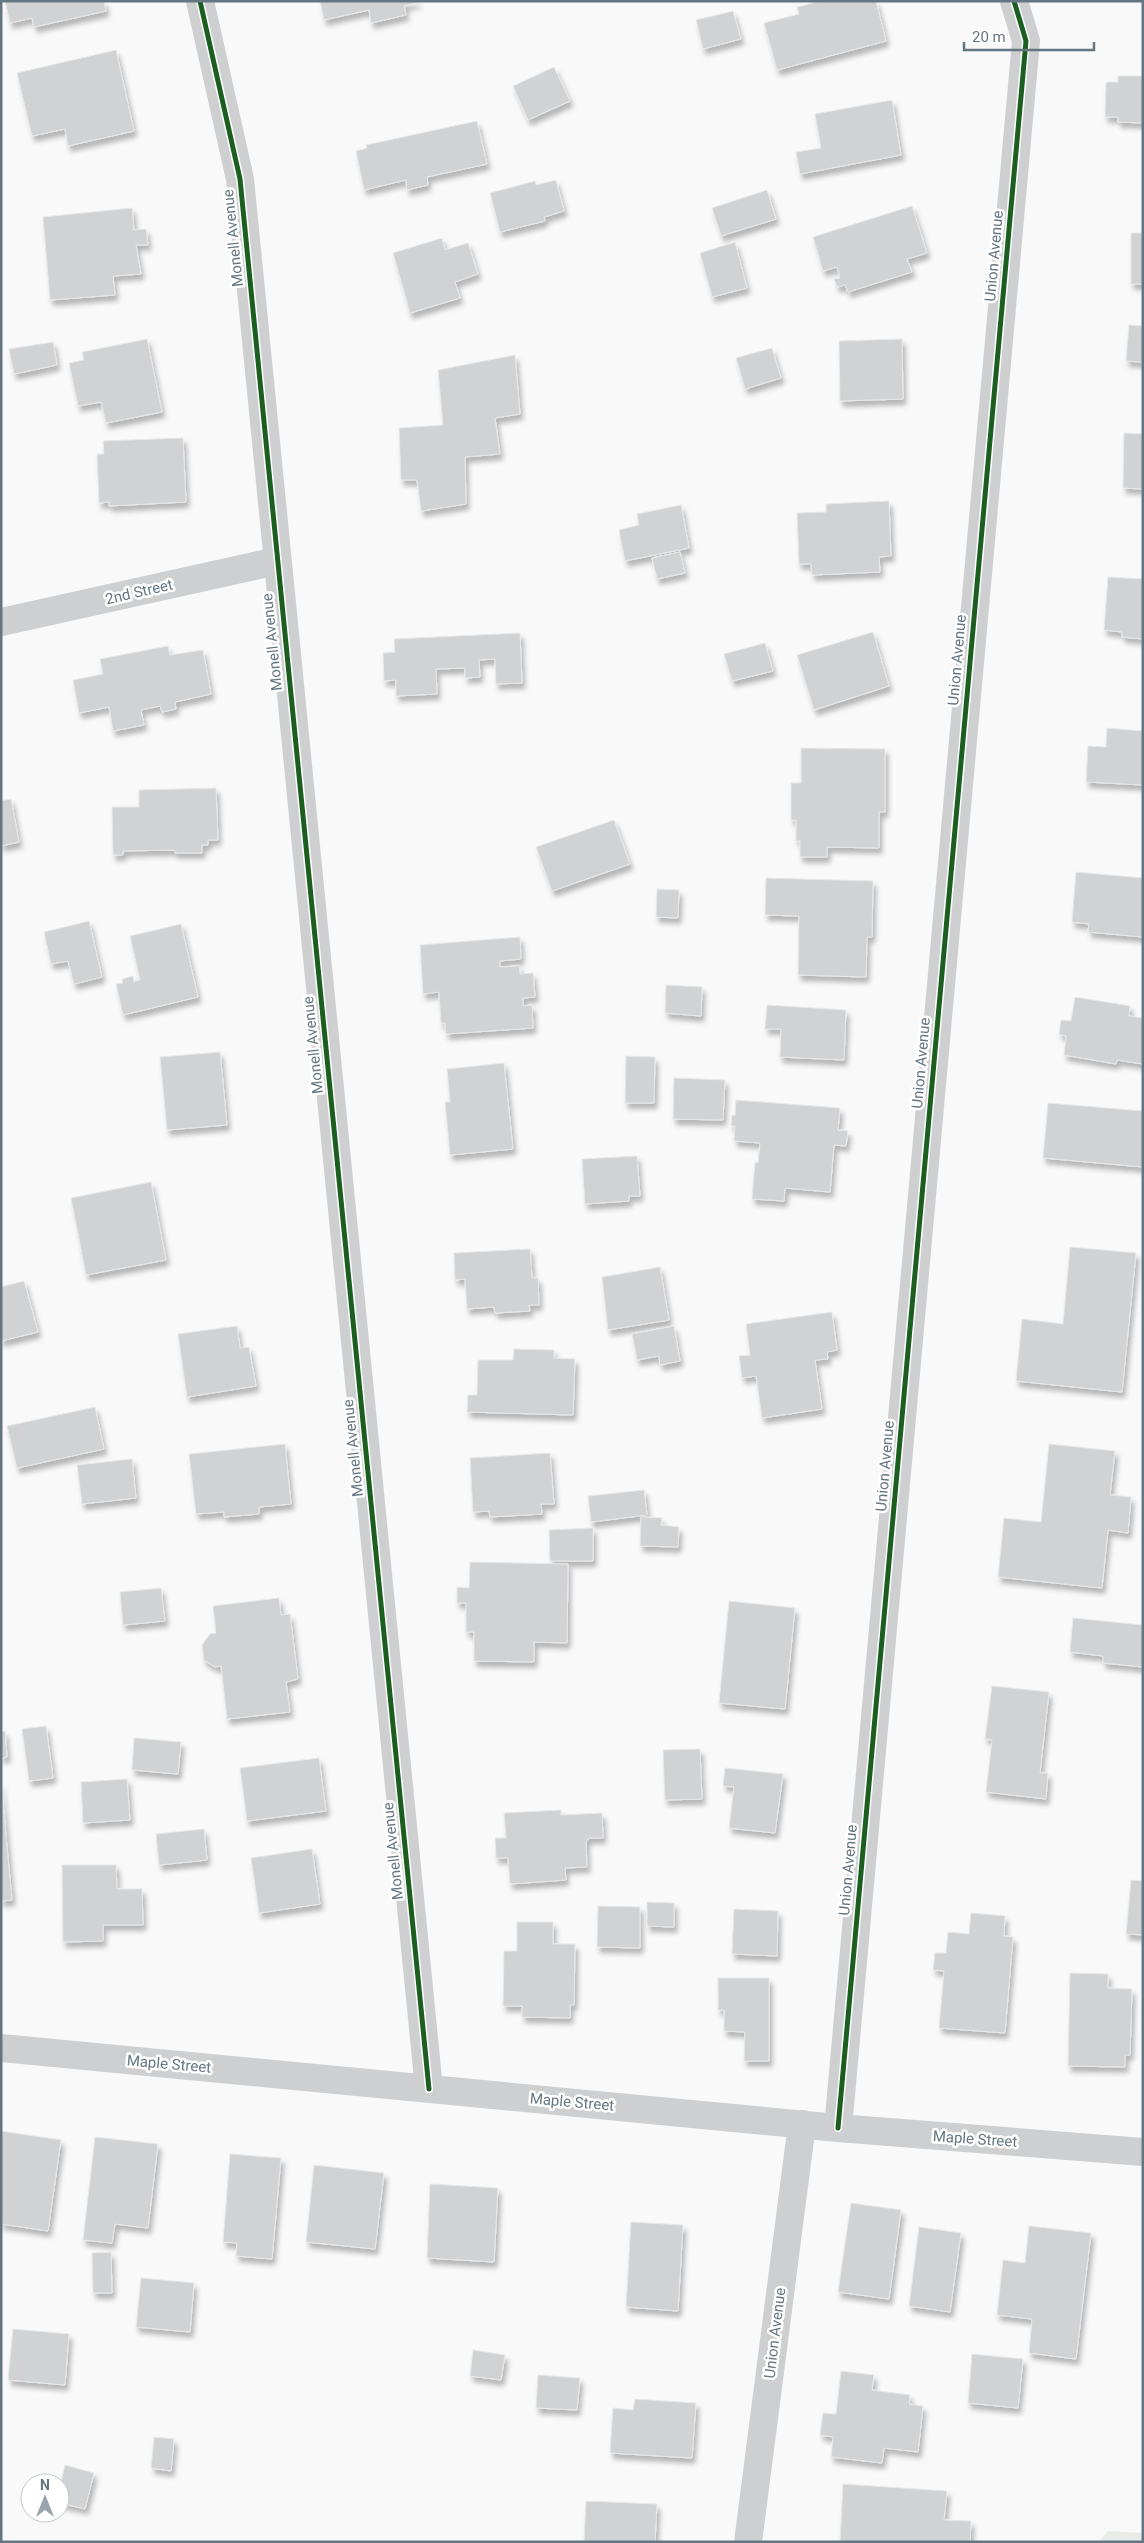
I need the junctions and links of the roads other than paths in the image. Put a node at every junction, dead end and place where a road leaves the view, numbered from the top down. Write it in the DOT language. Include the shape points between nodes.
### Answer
graph roads {
  1 [pos="200,1"];
  2 [pos="1014,1"];
  3 [pos="277,561"];
  4 [pos="1,622"];
  5 [pos="1,2048"];
  6 [pos="429,2089"];
  7 [pos="802,2124"];
  8 [pos="838,2128"];
  9 [pos="1143,2152"];
  10 [pos="748,2542"];
  1 -- 3 [label="street, Monell Avenue" via="240,179"];
  2 -- 8 [label="street, Union Avenue" via="1026,41"];
  3 -- 4 [label="street, 2nd Street"];
  3 -- 6 [label="street, Monell Avenue"];
  5 -- 6 [label="street, Maple Street"];
  6 -- 7 [label="street, Maple Street"];
  7 -- 8 [label="street, Maple Street"];
  7 -- 10 [label="street, Union Avenue"];
  8 -- 9 [label="street, Maple Street"];
}
